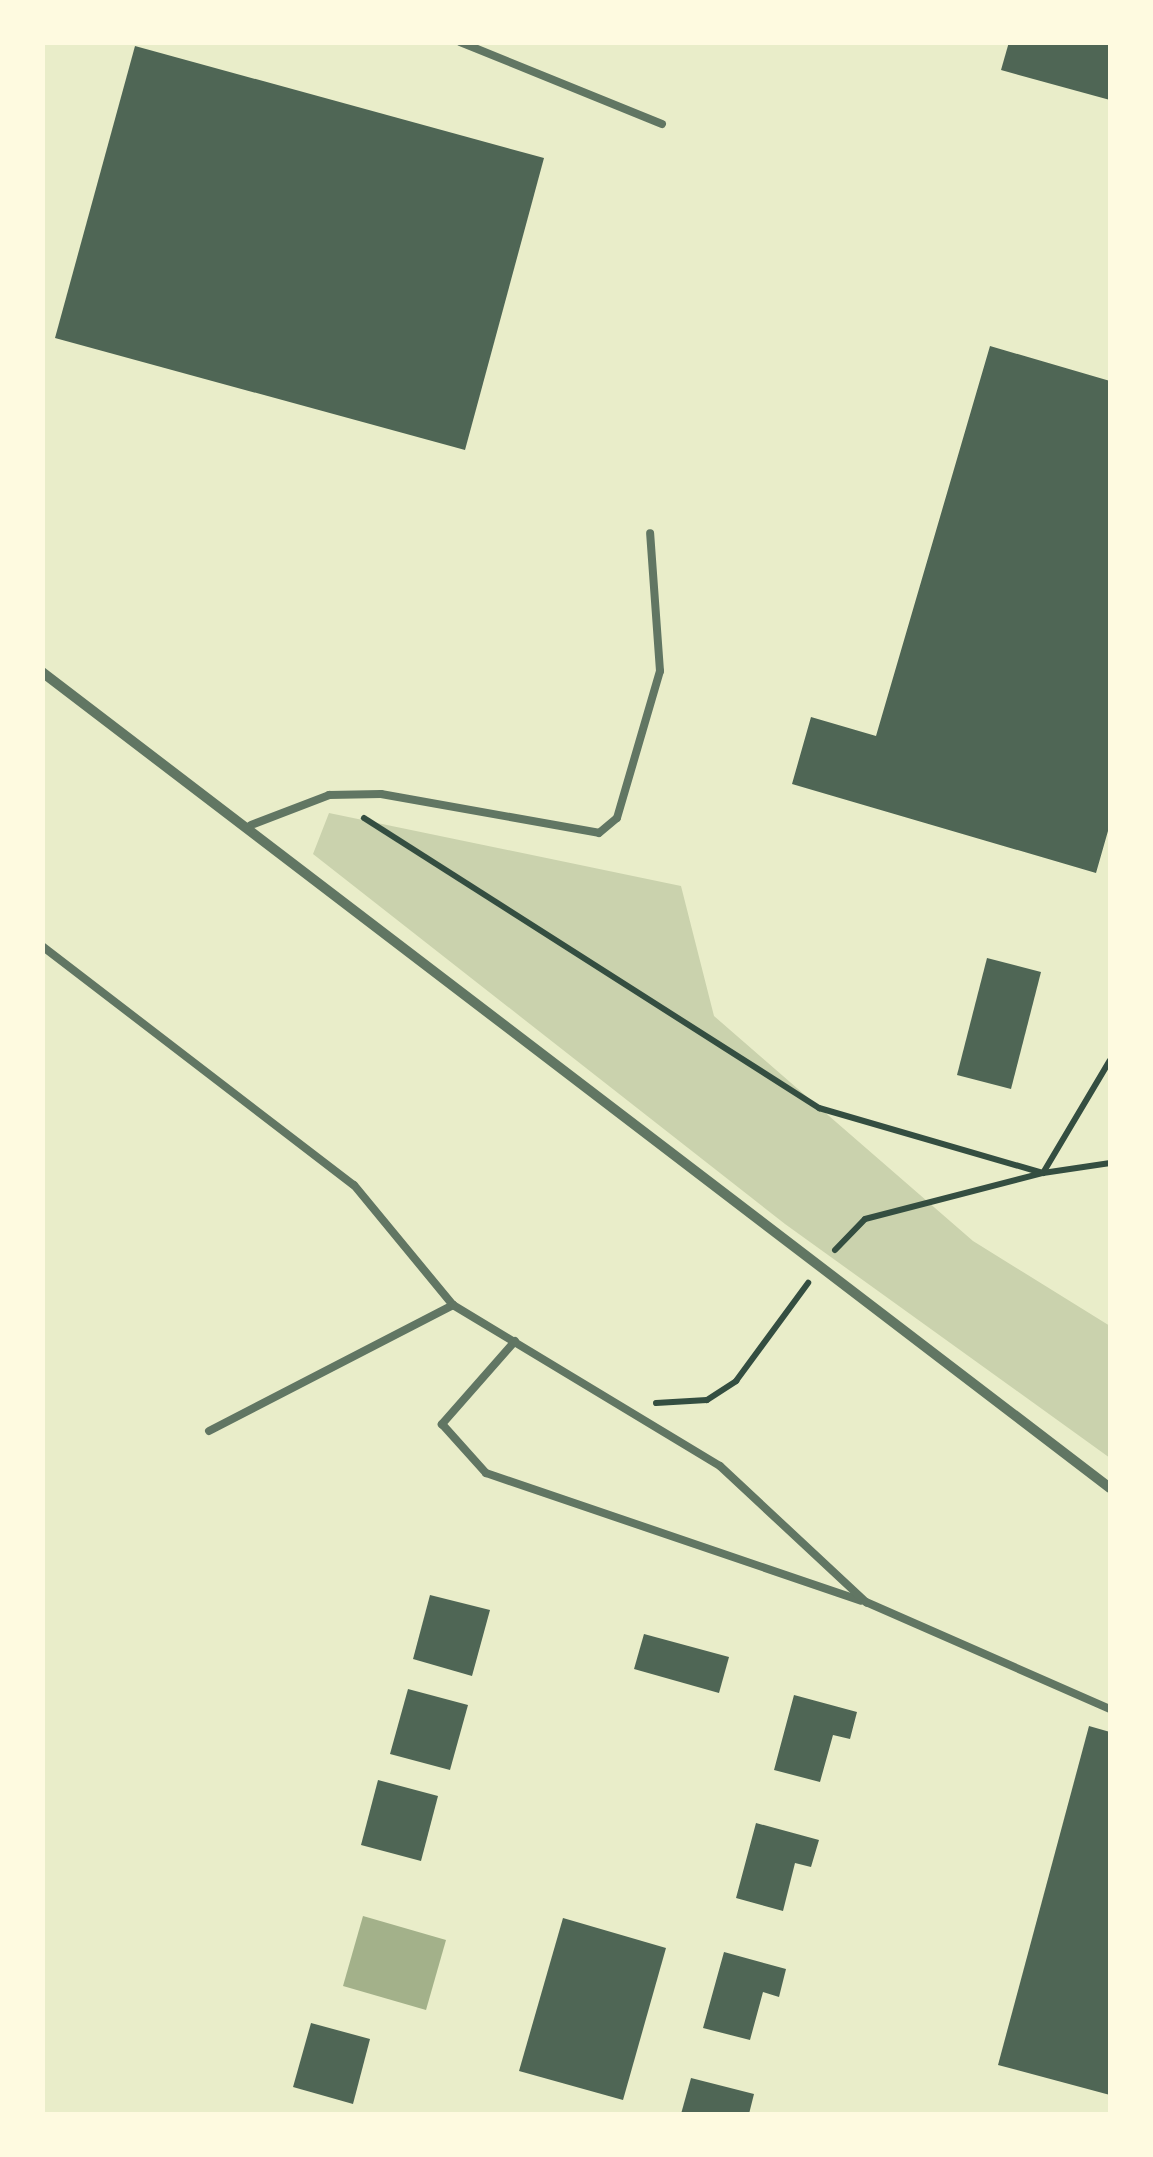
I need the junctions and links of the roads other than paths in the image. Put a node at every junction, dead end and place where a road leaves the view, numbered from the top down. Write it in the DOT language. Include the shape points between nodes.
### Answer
graph roads {
  1 [pos="460,42"];
  2 [pos="662,124"];
  3 [pos="650,533"];
  4 [pos="42,672"];
  5 [pos="250,825"];
  6 [pos="42,946"];
  7 [pos="453,1305"];
  8 [pos="514,1341"];
  9 [pos="209,1430"];
  10 [pos="1110,1488"];
  11 [pos="866,1602"];
  12 [pos="1110,1709"];
  1 -- 2 [label="lane"];
  3 -- 5 [label="lane" via="660,671 617,818 599,833 381,794 329,795"];
  4 -- 5 [label="street"];
  5 -- 10 [label="street"];
  6 -- 7 [label="lane" via="354,1185"];
  7 -- 8 [label="lane"];
  7 -- 9 [label="lane"];
  8 -- 11 [label="lane" via="720,1466"];
  8 -- 11 [label="lane" via="442,1424 486,1473"];
  11 -- 12 [label="lane"];
}
